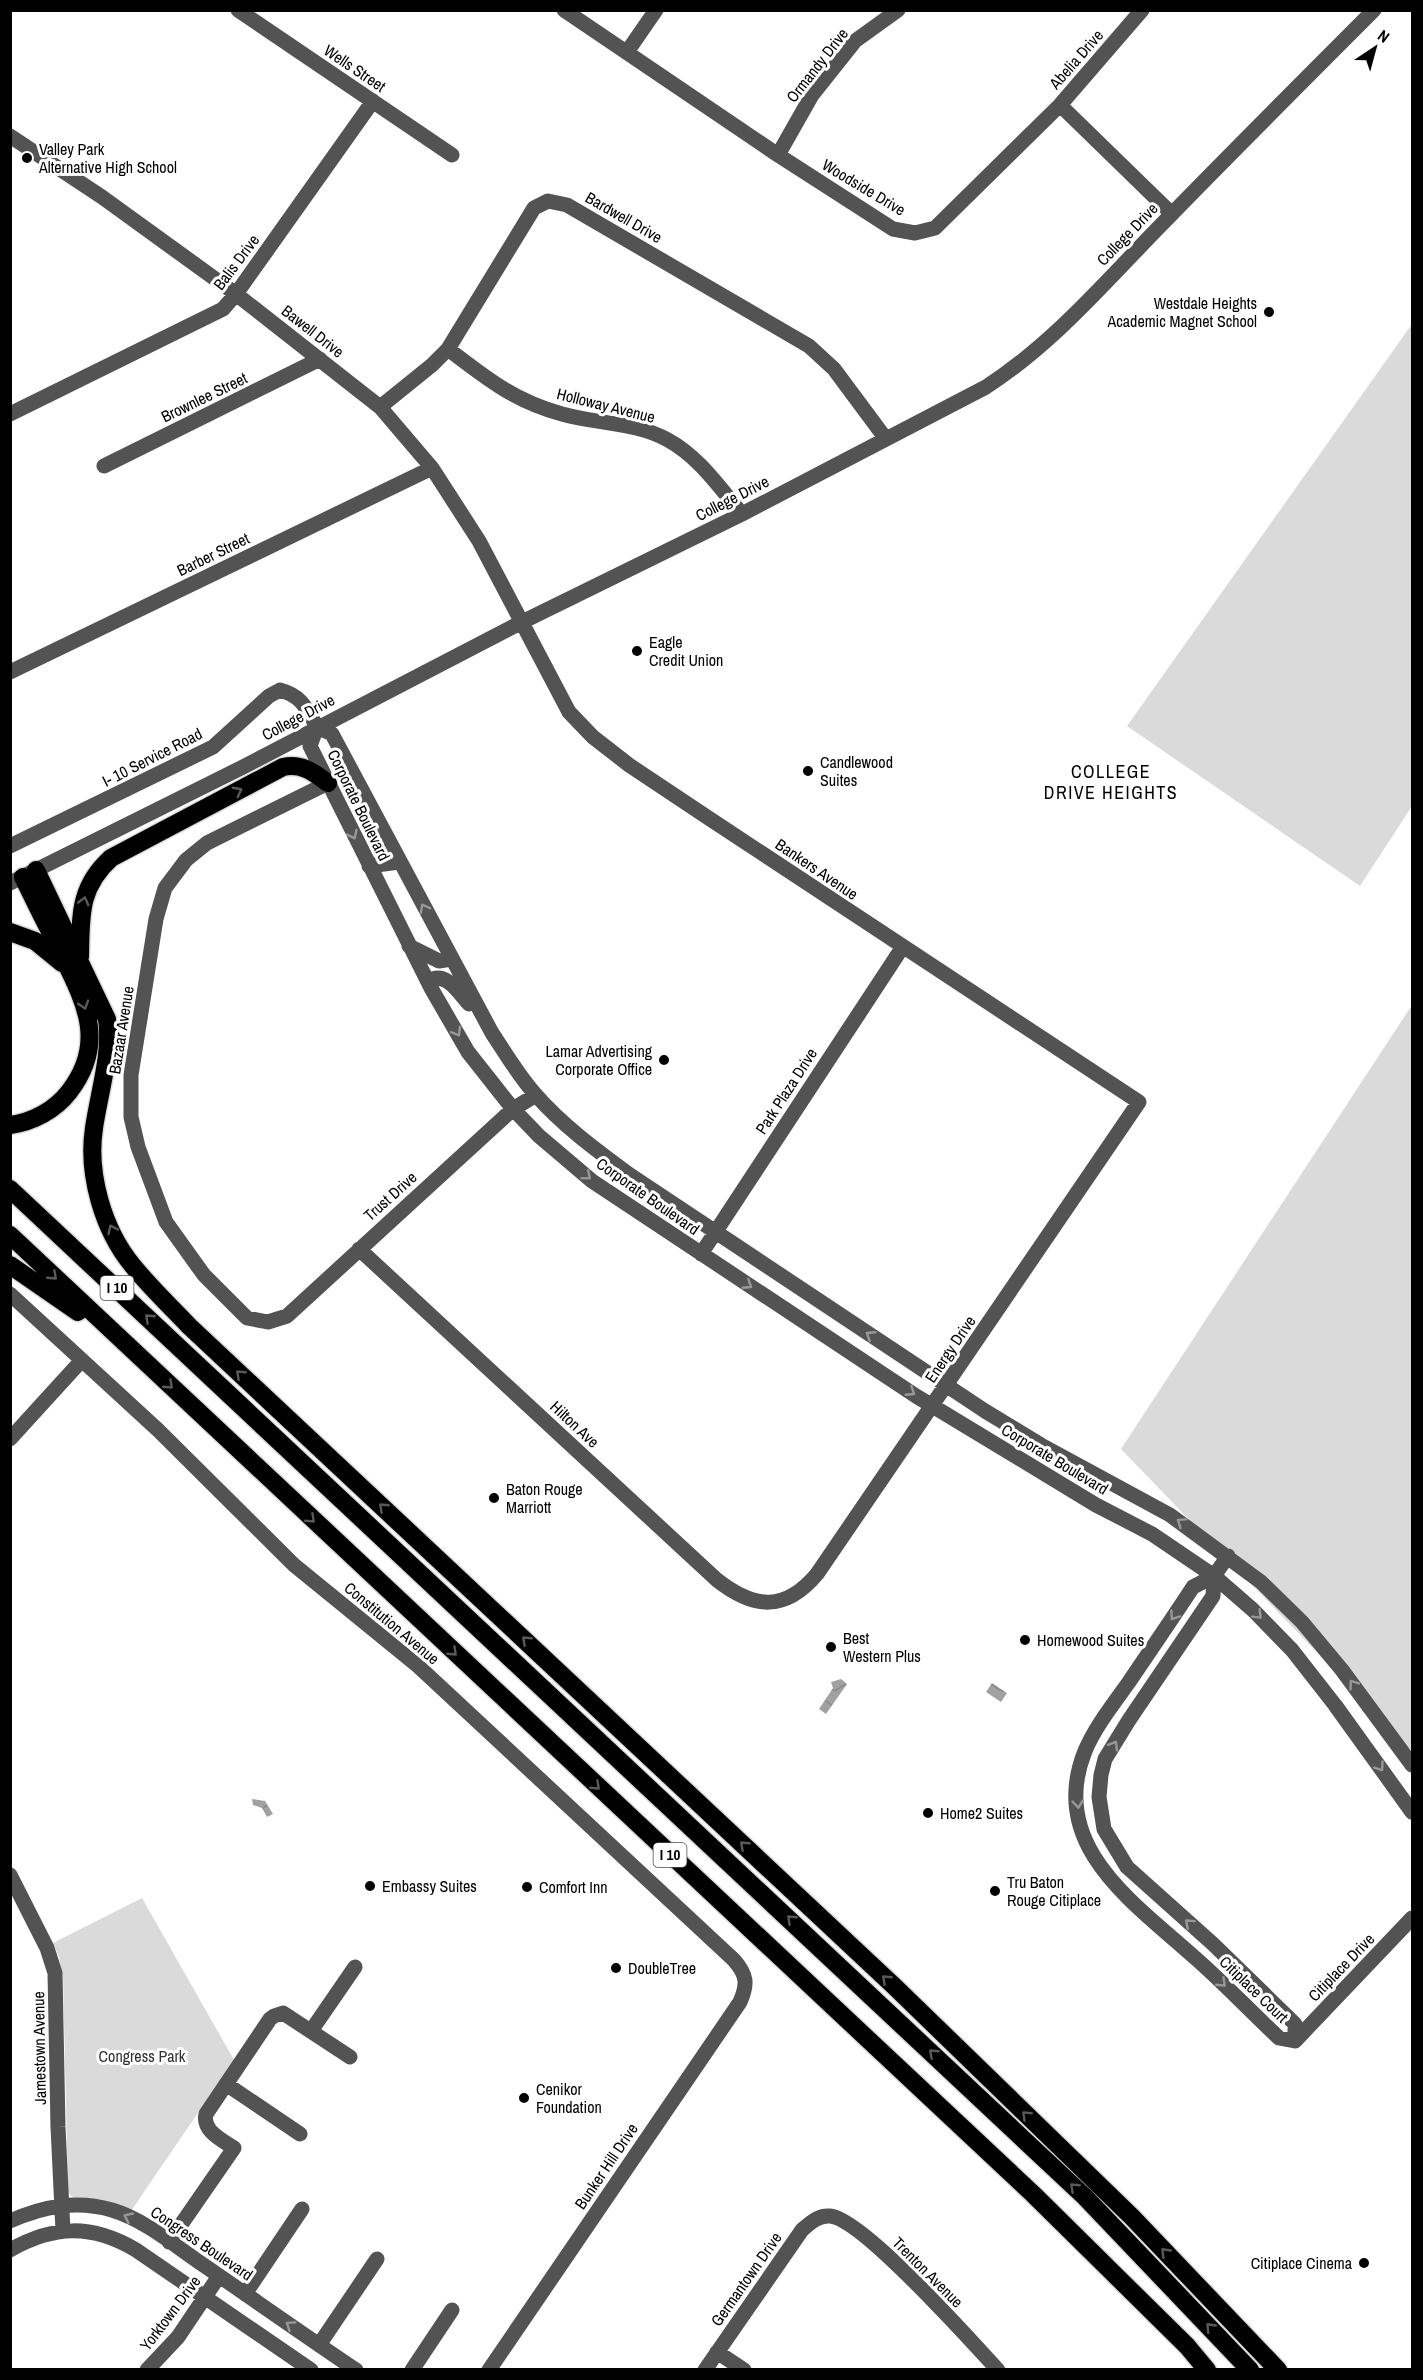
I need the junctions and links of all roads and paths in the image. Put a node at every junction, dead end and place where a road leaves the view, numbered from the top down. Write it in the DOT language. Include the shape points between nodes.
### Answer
graph roads {
  1 [pos="238,10"];
  2 [pos="564,10"];
  3 [pos="656,10"];
  4 [pos="898,10"];
  5 [pos="1142,10"];
  6 [pos="1374,10"];
  7 [pos="627,52"];
  8 [pos="373,101"];
  9 [pos="1060,105"];
  10 [pos="10,136"];
  11 [pos="452,155"];
  12 [pos="778,155"];
  13 [pos="1172,214"];
  14 [pos="236,294"];
  15 [pos="448,349"];
  16 [pos="320,359"];
  17 [pos="380,407"];
  18 [pos="10,414"];
  19 [pos="886,439"];
  20 [pos="104,466"];
  21 [pos="432,468"];
  22 [pos="742,514"];
  23 [pos="522,622"];
  24 [pos="10,672"];
  25 [pos="318,727"];
  26 [pos="328,783"];
  27 [pos="10,846"];
  28 [pos="399,862"];
  29 [pos="369,867"];
  30 [pos="23,877"];
  31 [pos="10,932"];
  32 [pos="409,946"];
  33 [pos="902,948"];
  34 [pos="451,959"];
  35 [pos="75,966"];
  36 [pos="428,982"];
  37 [pos="482,1014"];
  38 [pos="536,1095"];
  39 [pos="1138,1102"];
  40 [pos="513,1109"];
  41 [pos="10,1125"];
  42 [pos="539,1136"];
  43 [pos="577,1136"];
  44 [pos="10,1189"];
  45 [pos="715,1232"];
  46 [pos="10,1235"];
  47 [pos="359,1249"];
  48 [pos="701,1254"];
  49 [pos="10,1265"];
  50 [pos="10,1294"];
  51 [pos="830,1308"];
  52 [pos="795,1316"];
  53 [pos="268,1322"];
  54 [pos="127,1345"];
  55 [pos="82,1360"];
  56 [pos="946,1386"];
  57 [pos="933,1407"];
  58 [pos="10,1439"];
  59 [pos="1228,1556"];
  60 [pos="1214,1576"];
  61 [pos="777,1600"];
  62 [pos="1135,1672"];
  63 [pos="1154,1685"];
  64 [pos="1413,1765"];
  65 [pos="1078,1780"];
  66 [pos="1100,1781"];
  67 [pos="1413,1812"];
  68 [pos="1122,1860"];
  69 [pos="1105,1873"];
  70 [pos="10,1875"];
  71 [pos="1413,1918"];
  72 [pos="1213,1944"];
  73 [pos="1198,1960"];
  74 [pos="355,1967"];
  75 [pos="747,1981"];
  76 [pos="311,2031"];
  77 [pos="1295,2041"];
  78 [pos="350,2057"];
  79 [pos="226,2084"];
  80 [pos="300,2134"];
  81 [pos="61,2205"];
  82 [pos="302,2209"];
  83 [pos="823,2216"];
  84 [pos="10,2222"];
  85 [pos="63,2231"];
  86 [pos="170,2242"];
  87 [pos="10,2250"];
  88 [pos="378,2259"];
  89 [pos="219,2276"];
  90 [pos="245,2294"];
  91 [pos="205,2298"];
  92 [pos="452,2310"];
  93 [pos="319,2345"];
  94 [pos="717,2352"];
  95 [pos="147,2370"];
  96 [pos="310,2370"];
  97 [pos="356,2370"];
  98 [pos="412,2370"];
  99 [pos="489,2370"];
  100 [pos="705,2370"];
  101 [pos="744,2370"];
  102 [pos="998,2370"];
  103 [pos="1207,2370"];
  104 [pos="1250,2370"];
  105 [pos="1278,2370"];
  1 -- 8 [label="street, Wells Street"];
  2 -- 7 [label="street, Woodside Drive"];
  3 -- 7 [label="street"];
  4 -- 12 [label="street, Ormandy Drive" via="855,41 812,95"];
  5 -- 9 [label="street, Abelia Drive"];
  6 -- 13 [label="street, College Drive"];
  7 -- 12 [label="street, Woodside Drive"];
  8 -- 11 [label="street, Wells Street"];
  8 -- 14 [label="street, Balis Drive"];
  9 -- 12 [label="street, Woodside Drive" via="934,228 915,233 893,229"];
  9 -- 13 [label="street"];
  10 -- 14 [label="street, Bawell Drive"];
  13 -- 19 [label="street, College Drive" via="1051,338 1016,368"];
  14 -- 16 [label="street, Bawell Drive"];
  14 -- 18 [label="street, Balis Drive" via="223,309"];
  15 -- 17 [label="street, Bardwell Drive"];
  15 -- 19 [label="street, Bardwell Drive" via="534,208 548,201 567,205 809,346 834,369"];
  15 -- 22 [label="street, Holloway Avenue" via="498,387 533,405 564,415 632,426 668,439 697,461"];
  16 -- 17 [label="street, Bawell Drive"];
  16 -- 20 [label="street, Brownlee Street"];
  17 -- 21 [label="street, Bawell Drive"];
  19 -- 22 [label="street, College Drive"];
  21 -- 23 [label="street, Bawell Drive" via="479,541"];
  21 -- 24 [label="street, Barber Street"];
  22 -- 23 [label="street, College Drive"];
  23 -- 25 [label="street, College Drive"];
  23 -- 33 [label="street, Bankers Avenue" via="569,712 593,737"];
  25 -- 26 [label="street, Corporate Boulevard" via="310,746"];
  25 -- 27 [label="street, I- 10 Service Road" via="294,694 280,690 213,747"];
  25 -- 28 [label="street, Corporate Boulevard" via="332,734"];
  25 -- 30 [label="street, College Drive"];
  26 -- 29 [label="street, Corporate Boulevard, one-way"];
  35 -- 26 [label="highway, one-way" via="82,906 93,878 111,858 283,767 306,768"];
  26 -- 53 [label="street, Bazaar Avenue" via="207,843 186,860 165,888 156,919 131,1075 131,1118 166,1222 220,1294 247,1318"];
  28 -- 29 [label="street"];
  34 -- 28 [label="street, Corporate Boulevard, one-way"];
  29 -- 32 [label="street, Corporate Boulevard"];
  30 -- 35 [label="highway"];
  31 -- 35 [label="highway"];
  32 -- 34 [label="street" via="439,961"];
  32 -- 36 [label="street, Corporate Boulevard"];
  33 -- 39 [label="street, Bankers Avenue"];
  33 -- 45 [label="street, Park Plaza Drive"];
  34 -- 37 [label="street, Corporate Boulevard"];
  35 -- 41 [label="highway, one-way" via="89,1024 90,1045 84,1066 59,1103 40,1116"];
  105 -- 35 [label="highway, one-way" via="1132,2217 895,1987 189,1326 132,1265 109,1224 96,1182 93,1131 109,1029 104,1008"];
  36 -- 37 [label="street" via="438,977 446,980"];
  36 -- 40 [label="street, Corporate Boulevard, one-way" via="468,1052"];
  37 -- 38 [label="street, Corporate Boulevard" via="519,1075"];
  38 -- 40 [label="street, Trust Drive"];
  38 -- 43 [label="street, Corporate Boulevard"];
  39 -- 56 [label="street, Energy Drive"];
  40 -- 42 [label="street, Corporate Boulevard"];
  40 -- 47 [label="street, Trust Drive"];
  42 -- 43 [label="street" via="553,1129"];
  42 -- 48 [label="street, Corporate Boulevard, one-way" via="592,1181"];
  43 -- 45 [label="street, Corporate Boulevard"];
  104 -- 44 [label="highway, I 10, one-way" via="1085,2197"];
  45 -- 48 [label="street, Park Plaza Drive"];
  45 -- 51 [label="street, Corporate Boulevard"];
  46 -- 54 [label="highway, I 10, one-way"];
  47 -- 53 [label="street, Trust Drive" via="287,1316"];
  47 -- 61 [label="street, Hilton Ave" via="717,1580 745,1599"];
  48 -- 52 [label="street, Corporate Boulevard, one-way"];
  49 -- 54 [label="highway"];
  50 -- 55 [label="street, Constitution Avenue"];
  51 -- 52 [label="street" via="802,1308"];
  56 -- 51 [label="street, Corporate Boulevard, one-way"];
  52 -- 57 [label="street, Corporate Boulevard, one-way"];
  54 -- 103 [label="highway, I 10, one-way" via="1033,2194"];
  55 -- 58 [label="street"];
  55 -- 75 [label="street, Constitution Avenue" via="294,1565 418,1666 726,1952 744,1971"];
  56 -- 57 [label="street, Energy Drive"];
  59 -- 56 [label="street, Corporate Boulevard, one-way" via="1170,1515"];
  57 -- 60 [label="street, Corporate Boulevard" via="1096,1505 1152,1534"];
  57 -- 61 [label="street, Energy Drive" via="807,1587"];
  59 -- 60 [label="street, Citiplace Court"];
  64 -- 59 [label="street, Corporate Boulevard, one-way" via="1302,1622"];
  60 -- 62 [label="street, Citiplace Court, one-way" via="1193,1587"];
  60 -- 63 [label="street, Citiplace Court" via="1213,1596"];
  60 -- 67 [label="street, Corporate Boulevard, one-way" via="1292,1650"];
  62 -- 63 [label="street"];
  62 -- 65 [label="street, Citiplace Court" via="1085,1750"];
  66 -- 63 [label="street, Citiplace Court, one-way" via="1106,1759"];
  65 -- 66 [label="street"];
  65 -- 69 [label="street, Citiplace Court, one-way" via="1076,1797 1082,1836"];
  66 -- 68 [label="street, Citiplace Court" via="1104,1829"];
  68 -- 69 [label="street"];
  72 -- 68 [label="street, Citiplace Court, one-way"];
  69 -- 73 [label="street, Citiplace Court"];
  70 -- 81 [label="street, Jamestown Avenue" via="47,1948 55,1973"];
  71 -- 77 [label="street, Citiplace Drive"];
  72 -- 73 [label="street"];
  72 -- 77 [label="street, Citiplace Court" via="1295,2024"];
  73 -- 77 [label="street, Citiplace Court, one-way" via="1279,2038"];
  74 -- 76 [label="street"];
  75 -- 99 [label="street, Bunker Hill Drive" via="740,2002"];
  76 -- 78 [label="street"];
  76 -- 79 [label="street" via="283,2013 273,2016"];
  79 -- 80 [label="street"];
  79 -- 86 [label="street" via="205,2119 209,2130 234,2148"];
  81 -- 84 [label="street, Congress Boulevard"];
  81 -- 85 [label="street, Jamestown Avenue"];
  86 -- 81 [label="street, Congress Boulevard, one-way" via="121,2213"];
  82 -- 90 [label="street"];
  83 -- 94 [label="street, Germantown Drive" via="802,2230"];
  83 -- 102 [label="street, Trenton Avenue" via="845,2222 877,2246"];
  85 -- 87 [label="street"];
  85 -- 91 [label="street" via="88,2231 123,2242"];
  86 -- 89 [label="street, Congress Boulevard"];
  88 -- 93 [label="street"];
  89 -- 90 [label="street, Congress Boulevard"];
  89 -- 91 [label="street, Yorktown Drive"];
  93 -- 90 [label="street, Congress Boulevard, one-way"];
  91 -- 95 [label="street, Yorktown Drive" via="178,2337"];
  91 -- 96 [label="street"];
  92 -- 98 [label="street"];
  93 -- 97 [label="street, Congress Boulevard"];
  94 -- 100 [label="street, Germantown Drive"];
  94 -- 101 [label="street"];
}
